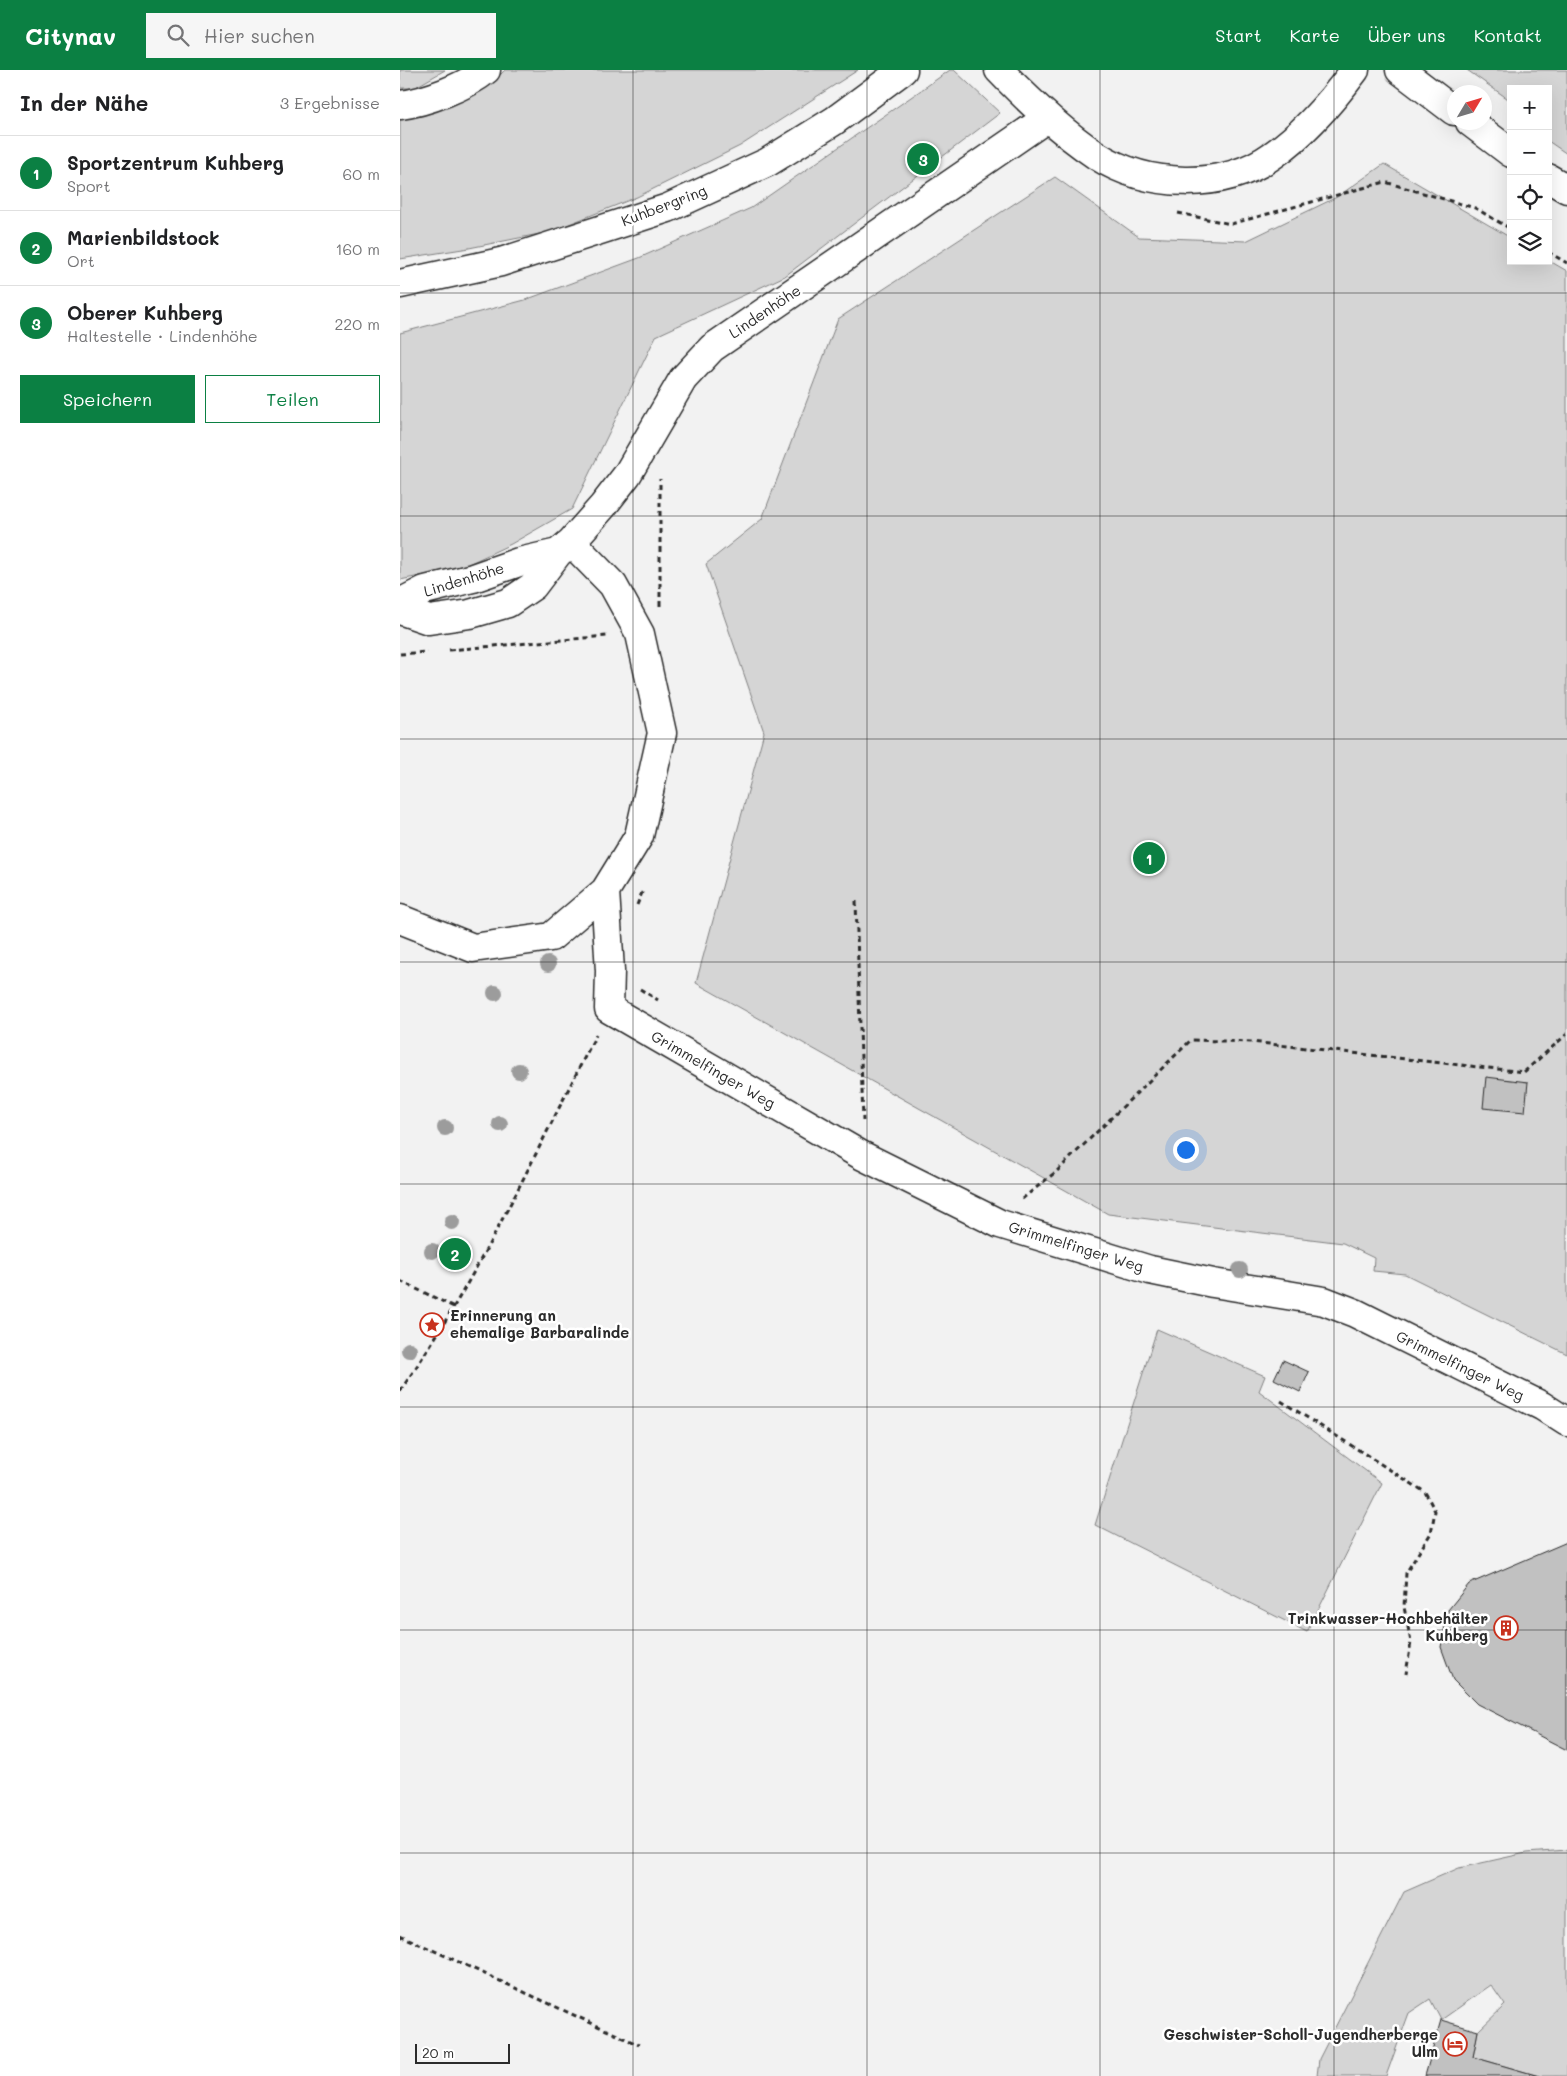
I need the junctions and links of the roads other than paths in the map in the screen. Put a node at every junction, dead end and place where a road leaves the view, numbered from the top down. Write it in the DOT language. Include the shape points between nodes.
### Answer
graph roads {
  1 [pos="486,70"];
  2 [pos="903,70"];
  3 [pos="1355,70"];
  4 [pos="1400,70"];
  5 [pos="1006,78"];
  6 [pos="400,104"];
  7 [pos="1447,106"];
  8 [pos="1038,124"];
  9 [pos="1481,130"];
  10 [pos="1507,150"];
  11 [pos="1552,180"];
  12 [pos="1567,189"];
  13 [pos="400,284"];
  14 [pos="564,548"];
  15 [pos="400,603"];
  16 [pos="400,610"];
  17 [pos="605,891"];
  18 [pos="400,919"];
  19 [pos="1567,1422"];
  1 -- 6 [label="street" via="474,80"];
  2 -- 13 [label="street, Kuhbergring" via="834,121 768,162 668,208 501,262"];
  3 -- 8 [label="street" via="1339,92 1272,156 1238,172 1198,182 1150,178 1098,156"];
  4 -- 7 [label="street"];
  5 -- 8 [label="street"];
  8 -- 14 [label="street, Lindenhöhe" via="712,348 683,379 627,475"];
  9 -- 10 [label="street"];
  11 -- 12 [label="street"];
  14 -- 15 [label="street, Lindenhöhe" via="425,590"];
  14 -- 16 [label="street, Lindenhöhe" via="532,586 508,603 470,614 429,620"];
  14 -- 17 [label="street" via="613,585 640,634 662,733 639,836"];
  17 -- 18 [label="street" via="551,936 473,948"];
  17 -- 19 [label="street, Grimmelfinger Weg" via="609,1009 861,1155 1000,1224 1150,1270 1324,1301 1542,1406"];
}
